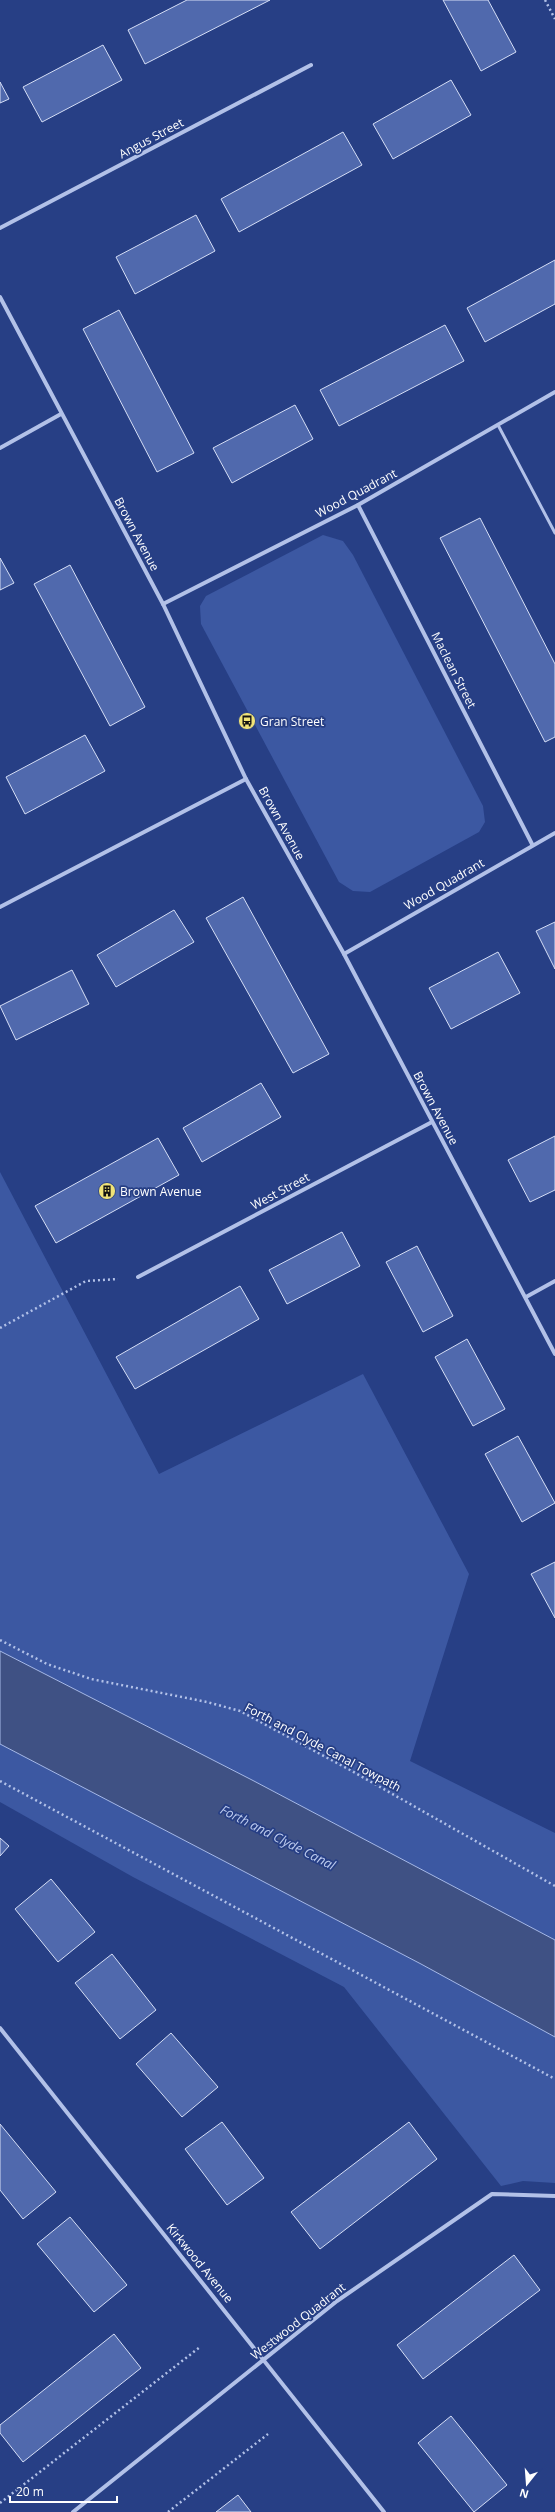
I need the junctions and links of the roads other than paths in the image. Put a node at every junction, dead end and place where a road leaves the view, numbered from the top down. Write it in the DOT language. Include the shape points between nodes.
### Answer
graph roads {
  1 [pos="311,65"];
  2 [pos="0,228"];
  3 [pos="0,297"];
  4 [pos="555,392"];
  5 [pos="61,414"];
  6 [pos="498,425"];
  7 [pos="0,448"];
  8 [pos="358,505"];
  9 [pos="555,533"];
  10 [pos="163,604"];
  11 [pos="246,779"];
  12 [pos="555,833"];
  13 [pos="532,844"];
  14 [pos="0,908"];
  15 [pos="344,954"];
  16 [pos="432,1122"];
  17 [pos="138,1277"];
  18 [pos="555,1281"];
  19 [pos="526,1297"];
  20 [pos="555,1354"];
  21 [pos="0,2028"];
  22 [pos="555,2196"];
  23 [pos="265,2360"];
  24 [pos="73,2512"];
  25 [pos="384,2512"];
  1 -- 2 [label="street, Angus Street"];
  3 -- 5 [label="street, Brown Avenue"];
  4 -- 6 [label="street, Wood Quadrant"];
  5 -- 7 [label="street"];
  5 -- 10 [label="street, Brown Avenue"];
  6 -- 8 [label="street, Wood Quadrant"];
  6 -- 9 [label="lane"];
  8 -- 10 [label="street, Wood Quadrant"];
  8 -- 13 [label="street, Maclean Street"];
  10 -- 11 [label="street, Brown Avenue"];
  11 -- 14 [label="street"];
  11 -- 15 [label="street, Brown Avenue"];
  12 -- 13 [label="street, Wood Quadrant"];
  13 -- 15 [label="street, Wood Quadrant"];
  15 -- 16 [label="street, Brown Avenue"];
  16 -- 17 [label="street, West Street"];
  16 -- 19 [label="street, Brown Avenue"];
  18 -- 19 [label="street"];
  19 -- 20 [label="street, Brown Avenue"];
  21 -- 23 [label="street, Kirkwood Avenue"];
  22 -- 23 [label="street, Westwood Quadrant" via="492,2194 338,2301"];
  23 -- 24 [label="street, Westwood Quadrant"];
  23 -- 25 [label="street, Kirkwood Avenue"];
}
